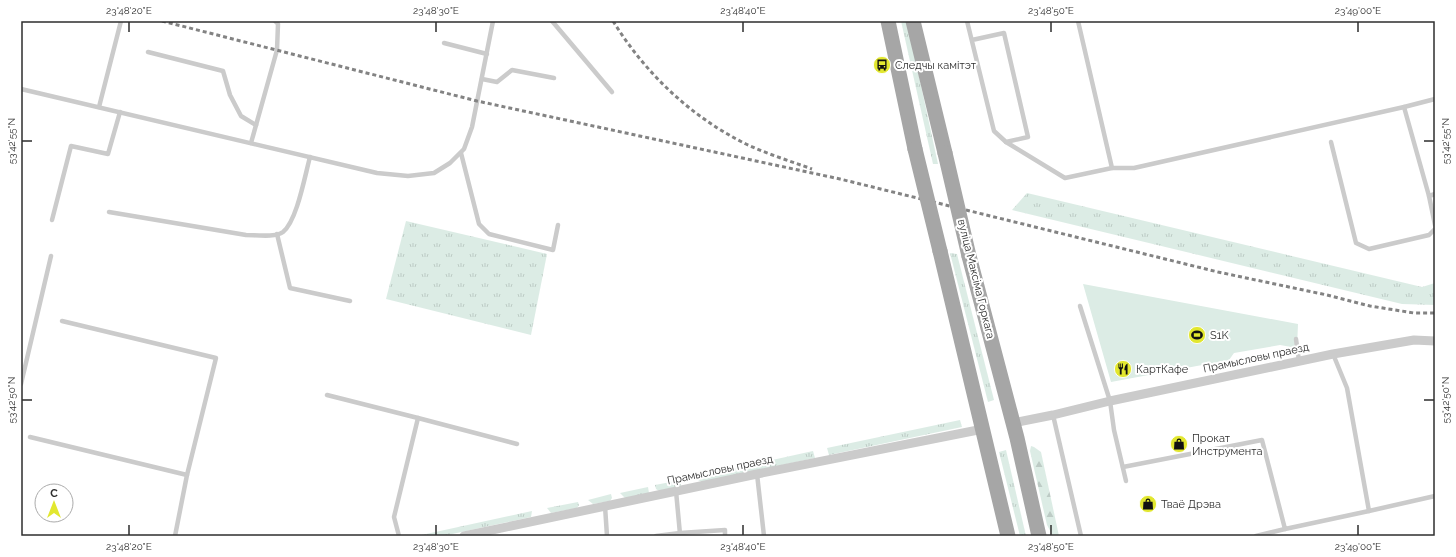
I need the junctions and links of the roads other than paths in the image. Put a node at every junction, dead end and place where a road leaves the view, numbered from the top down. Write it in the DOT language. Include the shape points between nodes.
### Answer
graph roads {
  1 [pos="121,21"];
  2 [pos="275,21"];
  3 [pos="494,21"];
  4 [pos="552,21"];
  5 [pos="888,21"];
  6 [pos="913,21"];
  7 [pos="967,21"];
  8 [pos="1078,21"];
  9 [pos="972,40"];
  10 [pos="444,43"];
  11 [pos="148,52"];
  12 [pos="487,54"];
  13 [pos="554,78"];
  14 [pos="482,79"];
  15 [pos="21,88"];
  16 [pos="612,92"];
  17 [pos="1435,99"];
  18 [pos="99,107"];
  19 [pos="1404,107"];
  20 [pos="120,112"];
  21 [pos="256,125"];
  22 [pos="1006,142"];
  23 [pos="1331,142"];
  24 [pos="251,143"];
  25 [pos="461,153"];
  26 [pos="310,157"];
  27 [pos="1112,168"];
  28 [pos="1435,194"];
  29 [pos="1429,196"];
  30 [pos="108,212"];
  31 [pos="52,220"];
  32 [pos="558,225"];
  33 [pos="1435,225"];
  34 [pos="1435,229"];
  35 [pos="277,234"];
  36 [pos="51,256"];
  37 [pos="350,301"];
  38 [pos="1080,306"];
  39 [pos="62,321"];
  40 [pos="1296,339"];
  41 [pos="1435,341"];
  42 [pos="1333,354"];
  43 [pos="1299,361"];
  44 [pos="21,384"];
  45 [pos="327,395"];
  46 [pos="1110,401"];
  47 [pos="1053,415"];
  48 [pos="418,418"];
  49 [pos="1013,423"];
  50 [pos="983,429"];
  51 [pos="30,437"];
  52 [pos="517,444"];
  53 [pos="1123,467"];
  54 [pos="757,474"];
  55 [pos="187,476"];
  56 [pos="1126,481"];
  57 [pos="676,491"];
  58 [pos="1435,496"];
  59 [pos="605,506"];
  60 [pos="1369,511"];
  61 [pos="1285,529"];
  62 [pos="680,534"];
  63 [pos="175,536"];
  64 [pos="399,536"];
  65 [pos="464,536"];
  66 [pos="607,536"];
  67 [pos="656,536"];
  68 [pos="726,536"];
  69 [pos="764,536"];
  70 [pos="1008,536"];
  71 [pos="1039,536"];
  72 [pos="1081,536"];
  73 [pos="1256,536"];
  1 -- 18 [label="lane"];
  2 -- 21 [label="lane" via="278,24 277,50"];
  3 -- 12 [label="lane"];
  4 -- 16 [label="lane"];
  5 -- 50 [label="main road, bridge" via="915,149"];
  6 -- 49 [label="main road, вуліца Максіма Горкага, bridge" via="969,256"];
  7 -- 9 [label="lane"];
  8 -- 27 [label="lane"];
  9 -- 22 [label="lane" via="994,131"];
  9 -- 22 [label="lane" via="1004,33 1028,137"];
  10 -- 12 [label="lane"];
  11 -- 21 [label="lane" via="223,71 230,95 241,116"];
  12 -- 14 [label="lane"];
  13 -- 14 [label="lane" via="512,70 497,82"];
  14 -- 25 [label="lane" via="472,127"];
  15 -- 18 [label="lane"];
  17 -- 19 [label="lane"];
  18 -- 20 [label="lane"];
  19 -- 27 [label="lane" via="1134,168"];
  19 -- 29 [label="lane"];
  20 -- 24 [label="lane"];
  20 -- 31 [label="lane" via="108,154 71,146"];
  21 -- 24 [label="lane"];
  22 -- 27 [label="lane" via="1065,178"];
  23 -- 34 [label="lane" via="1356,243 1369,249 1429,235"];
  24 -- 26 [label="lane"];
  25 -- 26 [label="lane" via="434,173 408,176 377,173"];
  25 -- 32 [label="lane" via="478,224 489,234 553,250"];
  26 -- 35 [label="lane" via="295,211 286,228"];
  28 -- 29 [label="lane"];
  29 -- 33 [label="lane"];
  30 -- 35 [label="lane" via="246,235"];
  35 -- 37 [label="lane" via="290,288"];
  36 -- 44 [label="lane"];
  38 -- 46 [label="lane"];
  39 -- 55 [label="lane" via="216,358"];
  40 -- 43 [label="lane"];
  41 -- 42 [label="street, Прамысловы праезд" via="1414,340"];
  42 -- 43 [label="street, Прамысловы праезд"];
  42 -- 60 [label="lane" via="1347,388"];
  43 -- 46 [label="street, Прамысловы праезд"];
  45 -- 48 [label="lane"];
  46 -- 47 [label="street, Прамысловы праезд"];
  46 -- 53 [label="lane"];
  47 -- 49 [label="street, Прамысловы праезд"];
  47 -- 72 [label="lane"];
  48 -- 52 [label="lane"];
  48 -- 64 [label="lane" via="394,517"];
  49 -- 71 [label="main road, вуліца Максіма Горкага"];
  50 -- 54 [label="street, Прамысловы праезд"];
  50 -- 70 [label="main road"];
  51 -- 55 [label="lane"];
  53 -- 56 [label="lane"];
  53 -- 61 [label="lane" via="1262,440"];
  54 -- 57 [label="street, Прамысловы праезд"];
  54 -- 69 [label="lane"];
  55 -- 63 [label="lane"];
  57 -- 59 [label="street, Прамысловы праезд"];
  57 -- 62 [label="lane"];
  58 -- 60 [label="lane"];
  59 -- 65 [label="street, Прамысловы праезд"];
  59 -- 66 [label="lane"];
  60 -- 61 [label="lane"];
  61 -- 73 [label="lane"];
  62 -- 67 [label="lane"];
  62 -- 68 [label="lane" via="725,530"];
}
